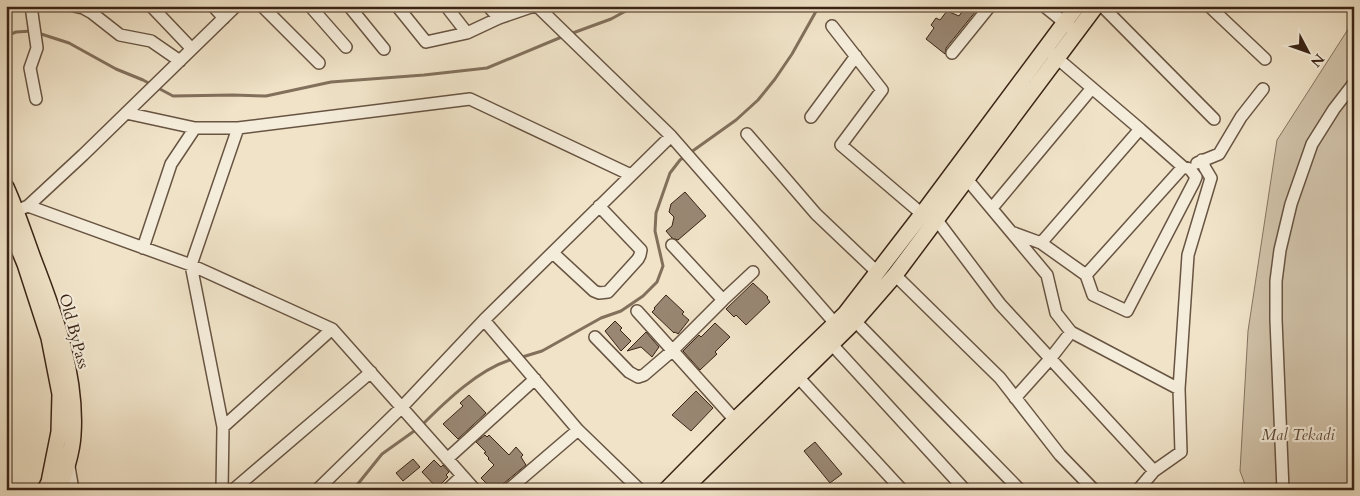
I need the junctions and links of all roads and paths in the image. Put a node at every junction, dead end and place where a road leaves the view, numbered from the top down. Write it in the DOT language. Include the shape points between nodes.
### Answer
graph roads {
  1 [pos="31,6"];
  2 [pos="74,6"];
  3 [pos="151,6"];
  4 [pos="213,6"];
  5 [pos="236,6"];
  6 [pos="262,6"];
  7 [pos="310,6"];
  8 [pos="349,6"];
  9 [pos="397,6"];
  10 [pos="446,6"];
  11 [pos="488,6"];
  12 [pos="990,6"];
  13 [pos="1044,6"];
  14 [pos="1077,6"];
  15 [pos="1096,6"];
  16 [pos="1102,6"];
  17 [pos="1209,6"];
  18 [pos="529,7"];
  19 [pos="224,18"];
  20 [pos="499,18"];
  21 [pos="832,26"];
  22 [pos="1070,27"];
  23 [pos="467,32"];
  24 [pos="346,47"];
  25 [pos="192,49"];
  26 [pos="384,49"];
  27 [pos="952,53"];
  28 [pos="1051,53"];
  29 [pos="856,56"];
  30 [pos="1265,59"];
  31 [pos="320,63"];
  32 [pos="176,65"];
  33 [pos="1354,83"];
  34 [pos="1092,88"];
  35 [pos="1263,89"];
  36 [pos="36,99"];
  37 [pos="126,114"];
  38 [pos="811,117"];
  39 [pos="1214,119"];
  40 [pos="195,128"];
  41 [pos="238,128"];
  42 [pos="1140,129"];
  43 [pos="747,134"];
  44 [pos="674,140"];
  45 [pos="1202,160"];
  46 [pos="1186,168"];
  47 [pos="631,175"];
  48 [pos="966,178"];
  49 [pos="6,187"];
  50 [pos="599,206"];
  51 [pos="992,208"];
  52 [pos="14,211"];
  53 [pos="929,217"];
  54 [pos="1013,232"];
  55 [pos="1041,243"];
  56 [pos="672,245"];
  57 [pos="143,248"];
  58 [pos="553,253"];
  59 [pos="191,265"];
  60 [pos="753,272"];
  61 [pos="877,272"];
  62 [pos="895,274"];
  63 [pos="1086,274"];
  64 [pos="722,300"];
  65 [pos="637,311"];
  66 [pos="484,320"];
  67 [pos="855,321"];
  68 [pos="839,328"];
  69 [pos="332,329"];
  70 [pos="1071,332"];
  71 [pos="595,337"];
  72 [pos="828,339"];
  73 [pos="672,351"];
  74 [pos="1050,359"];
  75 [pos="370,372"];
  76 [pos="798,377"];
  77 [pos="535,379"];
  78 [pos="1180,389"];
  79 [pos="1015,398"];
  80 [pos="402,407"];
  81 [pos="735,420"];
  82 [pos="223,427"];
  83 [pos="578,430"];
  84 [pos="56,447"];
  85 [pos="447,459"];
  86 [pos="68,461"];
  87 [pos="1154,471"];
  88 [pos="462,476"];
  89 [pos="45,490"];
  90 [pos="59,490"];
  91 [pos="73,490"];
  92 [pos="222,490"];
  93 [pos="233,490"];
  94 [pos="316,490"];
  95 [pos="447,490"];
  96 [pos="475,490"];
  97 [pos="508,490"];
  98 [pos="640,490"];
  99 [pos="666,490"];
  100 [pos="683,490"];
  101 [pos="902,490"];
  102 [pos="965,490"];
  103 [pos="1020,490"];
  104 [pos="1094,490"];
  105 [pos="1138,490"];
  106 [pos="1283,490"];
  1 -- 36 [label="street" via="37,48 30,68"];
  2 -- 32 [label="street" via="92,13 120,35 150,41"];
  3 -- 25 [label="street"];
  4 -- 19 [label="street"];
  5 -- 19 [label="street"];
  6 -- 31 [label="street"];
  7 -- 24 [label="street"];
  8 -- 26 [label="street"];
  9 -- 23 [label="street" via="426,42"];
  10 -- 23 [label="street"];
  11 -- 20 [label="street"];
  12 -- 27 [label="street"];
  13 -- 22 [label="street"];
  14 -- 22 [label="main road"];
  15 -- 22 [label="main road"];
  16 -- 39 [label="street"];
  17 -- 30 [label="street"];
  18 -- 20 [label="street"];
  18 -- 44 [label="street" via="570,38"];
  19 -- 25 [label="street"];
  20 -- 23 [label="street"];
  21 -- 29 [label="street"];
  22 -- 28 [label="main road"];
  25 -- 32 [label="street"];
  28 -- 34 [label="street"];
  28 -- 48 [label="main road"];
  28 -- 53 [label="main road"];
  29 -- 38 [label="street"];
  29 -- 53 [label="street" via="882,90 841,145"];
  32 -- 37 [label="street"];
  33 -- 106 [label="street" via="1312,144 1291,204 1280,250 1276,320"];
  34 -- 42 [label="street"];
  34 -- 51 [label="street"];
  35 -- 45 [label="street" via="1241,117 1223,150"];
  37 -- 40 [label="street"];
  37 -- 52 [label="street"];
  40 -- 41 [label="street"];
  40 -- 57 [label="street" via="171,164"];
  41 -- 47 [label="street" via="470,99"];
  41 -- 59 [label="street"];
  42 -- 46 [label="street"];
  42 -- 55 [label="street"];
  43 -- 61 [label="street" via="816,214"];
  44 -- 47 [label="street"];
  44 -- 68 [label="street"];
  45 -- 46 [label="street"];
  45 -- 78 [label="street" via="1212,178 1188,255"];
  46 -- 63 [label="street"];
  46 -- 63 [label="street" via="1196,178 1127,311 1093,295"];
  47 -- 50 [label="street"];
  48 -- 51 [label="street"];
  48 -- 53 [label="main road"];
  49 -- 52 [label="main road, Old ByPass"];
  50 -- 58 [label="street"];
  50 -- 58 [label="street" via="640,250 638,259 608,292 594,291"];
  51 -- 54 [label="street"];
  52 -- 57 [label="street"];
  52 -- 84 [label="main road, Old ByPass" via="25,264 49,338 60,394"];
  52 -- 86 [label="main road, Old ByPass" via="54,310 72,390 73,435"];
  53 -- 61 [label="main road"];
  53 -- 62 [label="main road"];
  53 -- 74 [label="street"];
  54 -- 55 [label="street"];
  54 -- 70 [label="street" via="1047,275 1056,313"];
  55 -- 63 [label="street"];
  56 -- 64 [label="street"];
  57 -- 59 [label="street"];
  58 -- 66 [label="street"];
  59 -- 69 [label="street"];
  59 -- 82 [label="street"];
  60 -- 64 [label="street"];
  61 -- 68 [label="main road" via="845,314"];
  62 -- 67 [label="main road"];
  62 -- 79 [label="street" via="1000,378"];
  64 -- 73 [label="street"];
  65 -- 73 [label="street"];
  66 -- 77 [label="street"];
  66 -- 80 [label="street"];
  67 -- 68 [label="main road"];
  67 -- 103 [label="street"];
  68 -- 72 [label="main road"];
  69 -- 75 [label="street"];
  69 -- 82 [label="street"];
  70 -- 74 [label="street"];
  70 -- 78 [label="street"];
  71 -- 73 [label="street" via="638,377"];
  72 -- 76 [label="main road"];
  72 -- 81 [label="main road"];
  72 -- 102 [label="street"];
  73 -- 81 [label="street"];
  74 -- 79 [label="street"];
  74 -- 87 [label="street"];
  75 -- 80 [label="street"];
  75 -- 93 [label="street"];
  76 -- 100 [label="main road"];
  76 -- 101 [label="street"];
  77 -- 83 [label="street"];
  77 -- 85 [label="street"];
  78 -- 87 [label="street" via="1181,452"];
  79 -- 104 [label="street" via="1060,455"];
  80 -- 85 [label="street"];
  80 -- 94 [label="street"];
  81 -- 99 [label="main road"];
  82 -- 92 [label="street"];
  83 -- 97 [label="street"];
  83 -- 98 [label="street"];
  84 -- 86 [label="street"];
  84 -- 89 [label="main road, Old ByPass"];
  85 -- 88 [label="street"];
  86 -- 90 [label="main road, Old ByPass"];
  86 -- 91 [label="street"];
  87 -- 105 [label="street"];
  88 -- 95 [label="street"];
  88 -- 96 [label="street"];
}
